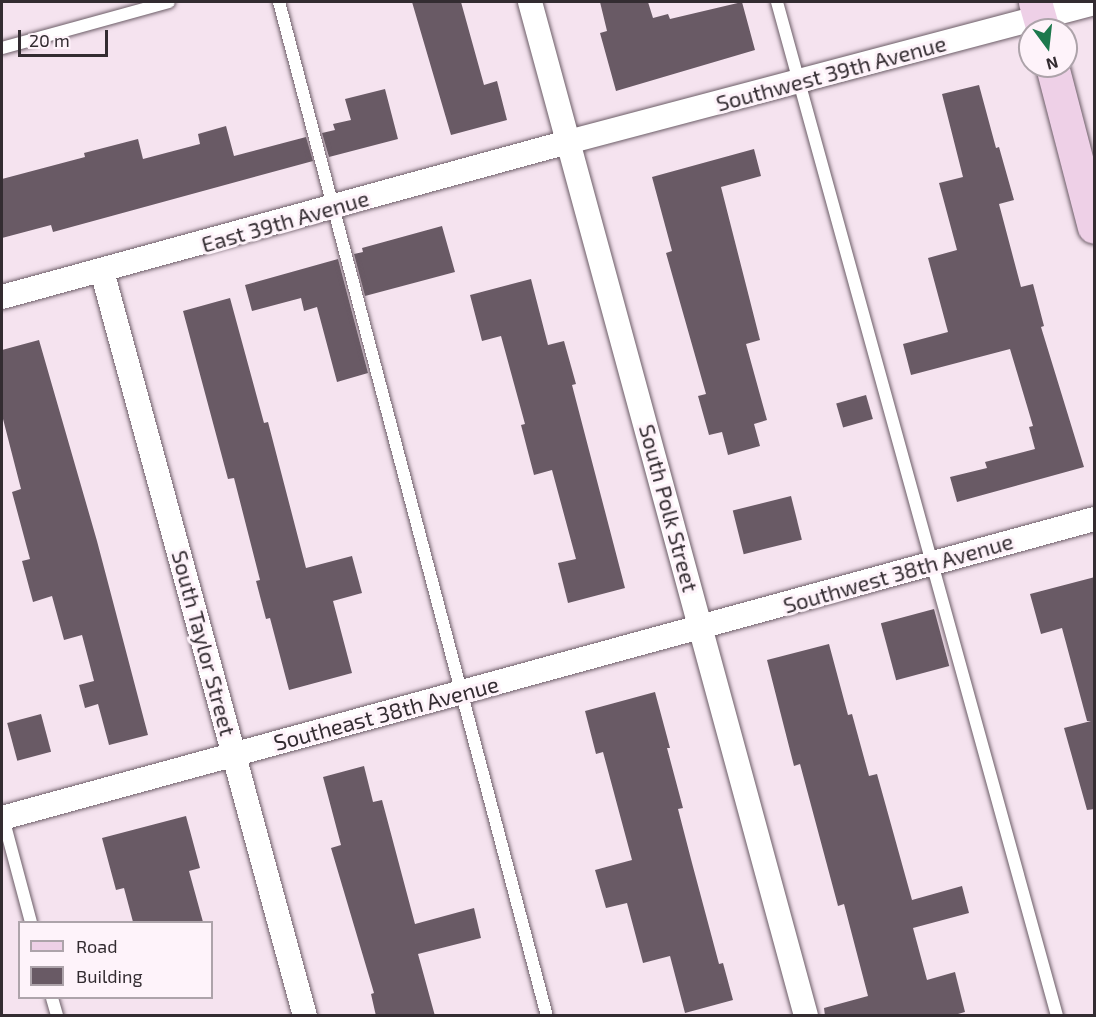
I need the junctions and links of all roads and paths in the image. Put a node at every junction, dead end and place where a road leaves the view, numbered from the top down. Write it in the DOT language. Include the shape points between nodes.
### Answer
graph roads {
  1 [pos="170,2"];
  2 [pos="279,2"];
  3 [pos="530,2"];
  4 [pos="777,2"];
  5 [pos="1095,3"];
  6 [pos="1039,16"];
  7 [pos="2,48"];
  8 [pos="1055,78"];
  9 [pos="799,81"];
  10 [pos="568,142"];
  11 [pos="335,206"];
  12 [pos="1095,227"];
  13 [pos="102,272"];
  14 [pos="2,297"];
  15 [pos="1095,519"];
  16 [pos="933,563"];
  17 [pos="702,628"];
  18 [pos="464,692"];
  19 [pos="234,755"];
  20 [pos="2,816"];
  21 [pos="31,921"];
  22 [pos="52,999"];
  23 [pos="57,1016"];
  24 [pos="304,1016"];
  25 [pos="548,1016"];
  26 [pos="806,1016"];
  27 [pos="1057,1016"];
  1 -- 7 [label="lane"];
  2 -- 11 [label="lane"];
  3 -- 10 [label="street, South Polk Street"];
  4 -- 9 [label="lane"];
  5 -- 6 [label="street, Southwest 39th Avenue"];
  6 -- 9 [label="street, Southwest 39th Avenue"];
  8 -- 12 [label="main road"];
  9 -- 10 [label="street, Southwest 39th Avenue"];
  9 -- 16 [label="lane"];
  10 -- 11 [label="street, East 39th Avenue"];
  10 -- 17 [label="street, South Polk Street"];
  11 -- 13 [label="street, East 39th Avenue"];
  11 -- 18 [label="lane"];
  13 -- 14 [label="street, East 39th Avenue"];
  13 -- 19 [label="street, South Taylor Street"];
  15 -- 16 [label="street, Southwest 38th Avenue"];
  16 -- 17 [label="street, Southwest 38th Avenue"];
  16 -- 27 [label="lane"];
  17 -- 18 [label="street, Southeast 38th Avenue"];
  17 -- 26 [label="street, South Polk Street"];
  18 -- 19 [label="street, Southeast 38th Avenue"];
  18 -- 25 [label="lane"];
  19 -- 20 [label="street, Southeast 38th Avenue"];
  19 -- 24 [label="street, South Taylor Street"];
  20 -- 21 [label="lane"];
  22 -- 23 [label="lane"];
}
